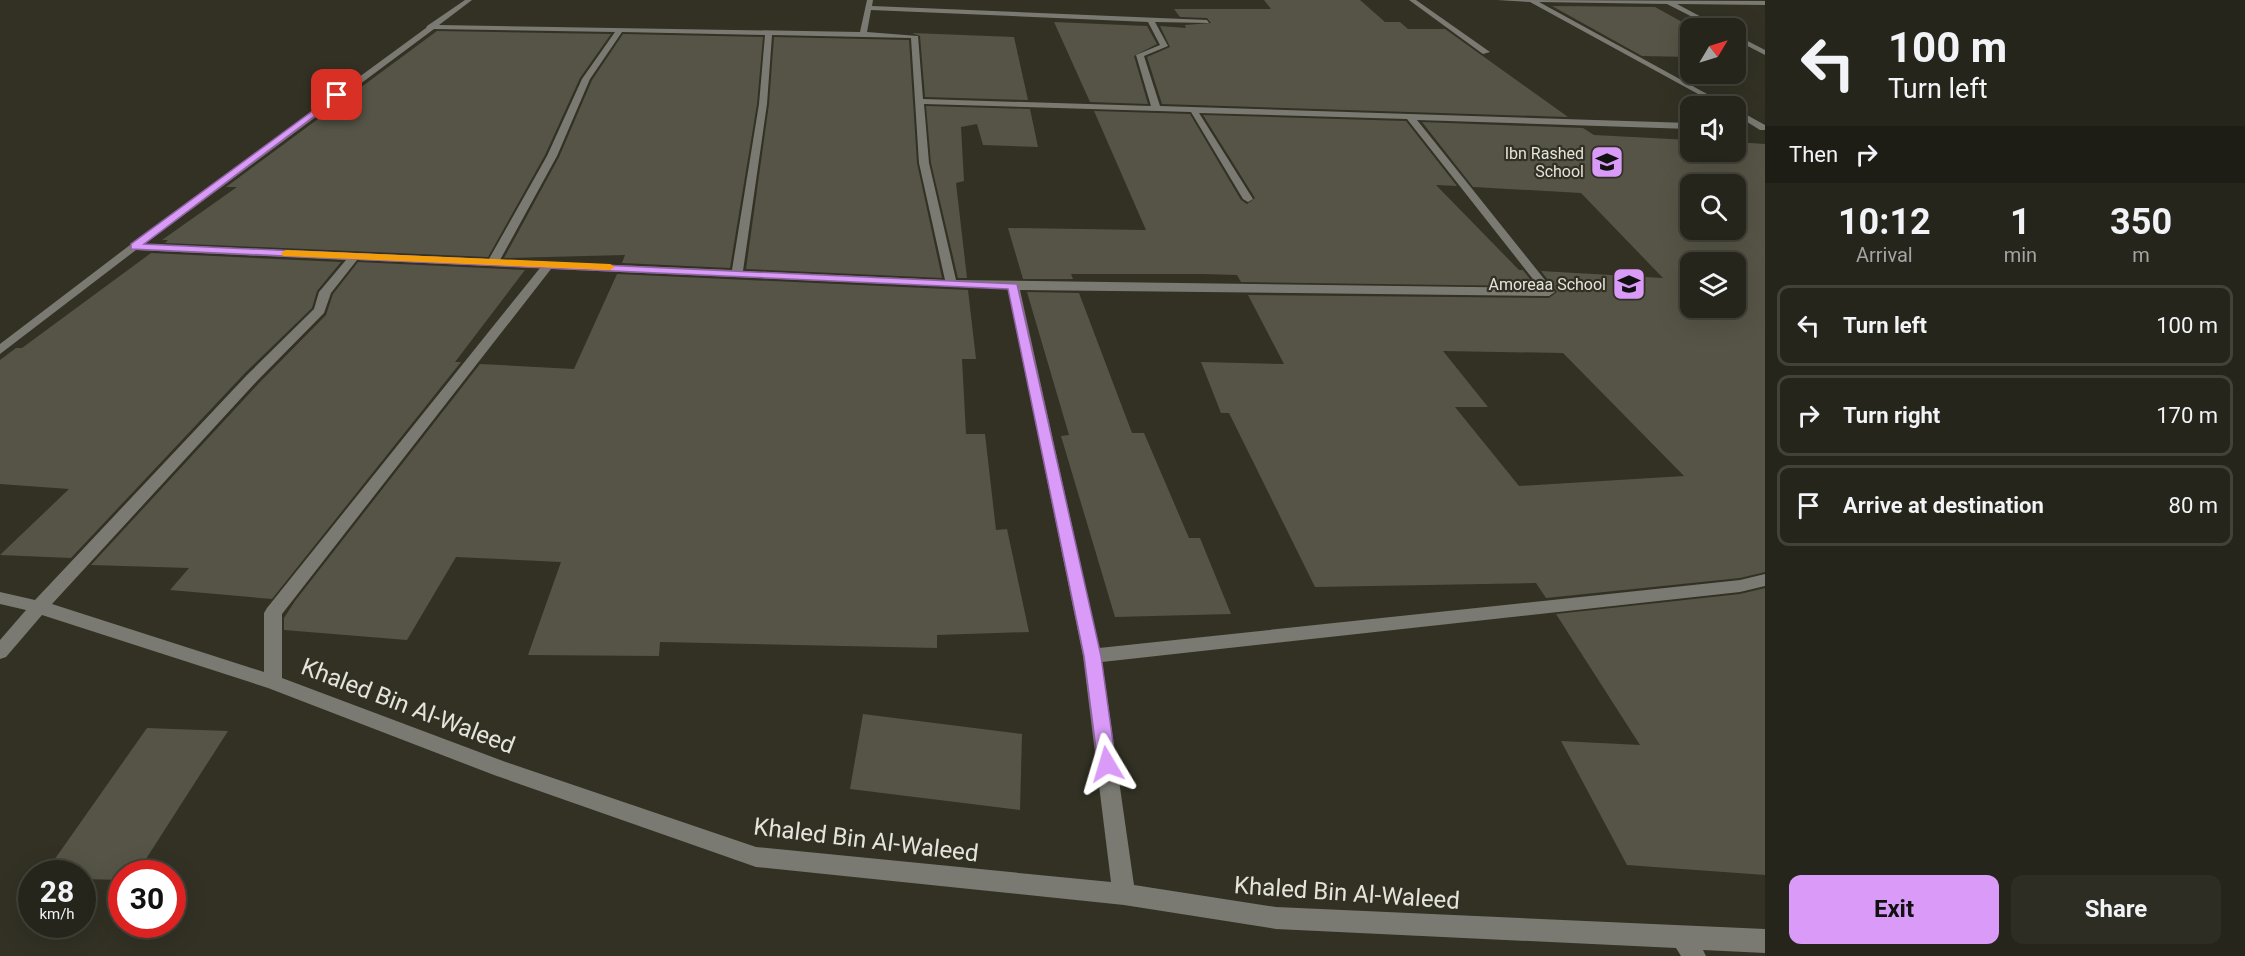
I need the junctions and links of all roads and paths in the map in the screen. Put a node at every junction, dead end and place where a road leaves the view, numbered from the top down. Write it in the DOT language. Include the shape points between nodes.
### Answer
graph roads {
  1 [pos="469,0"];
  2 [pos="1412,0"];
  3 [pos="1500,0"];
  4 [pos="1530,1"];
  5 [pos="1667,2"];
  6 [pos="1765,3"];
  7 [pos="869,4"];
  8 [pos="1150,18"];
  9 [pos="1698,18"];
  10 [pos="1206,22"];
  11 [pos="429,27"];
  12 [pos="620,30"];
  13 [pos="769,33"];
  14 [pos="863,34"];
  15 [pos="1746,42"];
  16 [pos="1486,52"];
  17 [pos="1765,52"];
  18 [pos="1706,96"];
  19 [pos="920,101"];
  20 [pos="1156,108"];
  21 [pos="1193,110"];
  22 [pos="1410,117"];
  23 [pos="1746,118"];
  24 [pos="1680,126"];
  25 [pos="1746,128"];
  26 [pos="1764,128"];
  27 [pos="1248,199"];
  28 [pos="134,247"];
  29 [pos="354,256"];
  30 [pos="493,262"];
  31 [pos="549,264"];
  32 [pos="737,273"];
  33 [pos="951,282"];
  34 [pos="1013,286"];
  35 [pos="0,350"];
  36 [pos="1765,580"];
  37 [pos="0,598"];
  38 [pos="39,607"];
  39 [pos="0,652"];
  40 [pos="1092,656"];
  41 [pos="273,682"];
  42 [pos="1124,894"];
  43 [pos="1765,941"];
  44 [pos="1688,946"];
  1 -- 11 [label="street"];
  2 -- 16 [label="street"];
  3 -- 4 [label="street"];
  4 -- 5 [label="street"];
  4 -- 18 [label="street"];
  5 -- 6 [label="street"];
  5 -- 9 [label="street"];
  7 -- 8 [label="street"];
  7 -- 14 [label="street"];
  8 -- 10 [label="street"];
  8 -- 20 [label="street" via="1164,46 1140,56"];
  11 -- 12 [label="street"];
  11 -- 28 [label="street"];
  12 -- 13 [label="street"];
  12 -- 30 [label="street" via="586,79 552,156"];
  13 -- 14 [label="street"];
  13 -- 32 [label="street" via="763,104"];
  14 -- 19 [label="street" via="914,36"];
  15 -- 17 [label="street"];
  19 -- 20 [label="street"];
  19 -- 33 [label="street" via="924,163"];
  20 -- 21 [label="street"];
  21 -- 22 [label="street"];
  21 -- 27 [label="street"];
  22 -- 24 [label="street"];
  22 -- 34 [label="street" via="1549,291"];
  23 -- 26 [label="street"];
  25 -- 26 [label="street"];
  28 -- 29 [label="street"];
  28 -- 35 [label="street"];
  29 -- 30 [label="street"];
  29 -- 38 [label="street" via="325,292 320,310"];
  30 -- 31 [label="street"];
  31 -- 32 [label="street"];
  31 -- 41 [label="street" via="273,613"];
  32 -- 33 [label="street"];
  33 -- 34 [label="street"];
  34 -- 40 [label="street"];
  36 -- 40 [label="street" via="1717,589"];
  37 -- 38 [label="street, Khaled Bin Al-Waleed"];
  38 -- 39 [label="street"];
  38 -- 41 [label="street, Khaled Bin Al-Waleed"];
  40 -- 42 [label="street"];
  41 -- 42 [label="street, Khaled Bin Al-Waleed" via="501,769 756,857"];
  42 -- 44 [label="street, Khaled Bin Al-Waleed" via="1276,918"];
  43 -- 44 [label="street, Khaled Bin Al-Waleed"];
}
